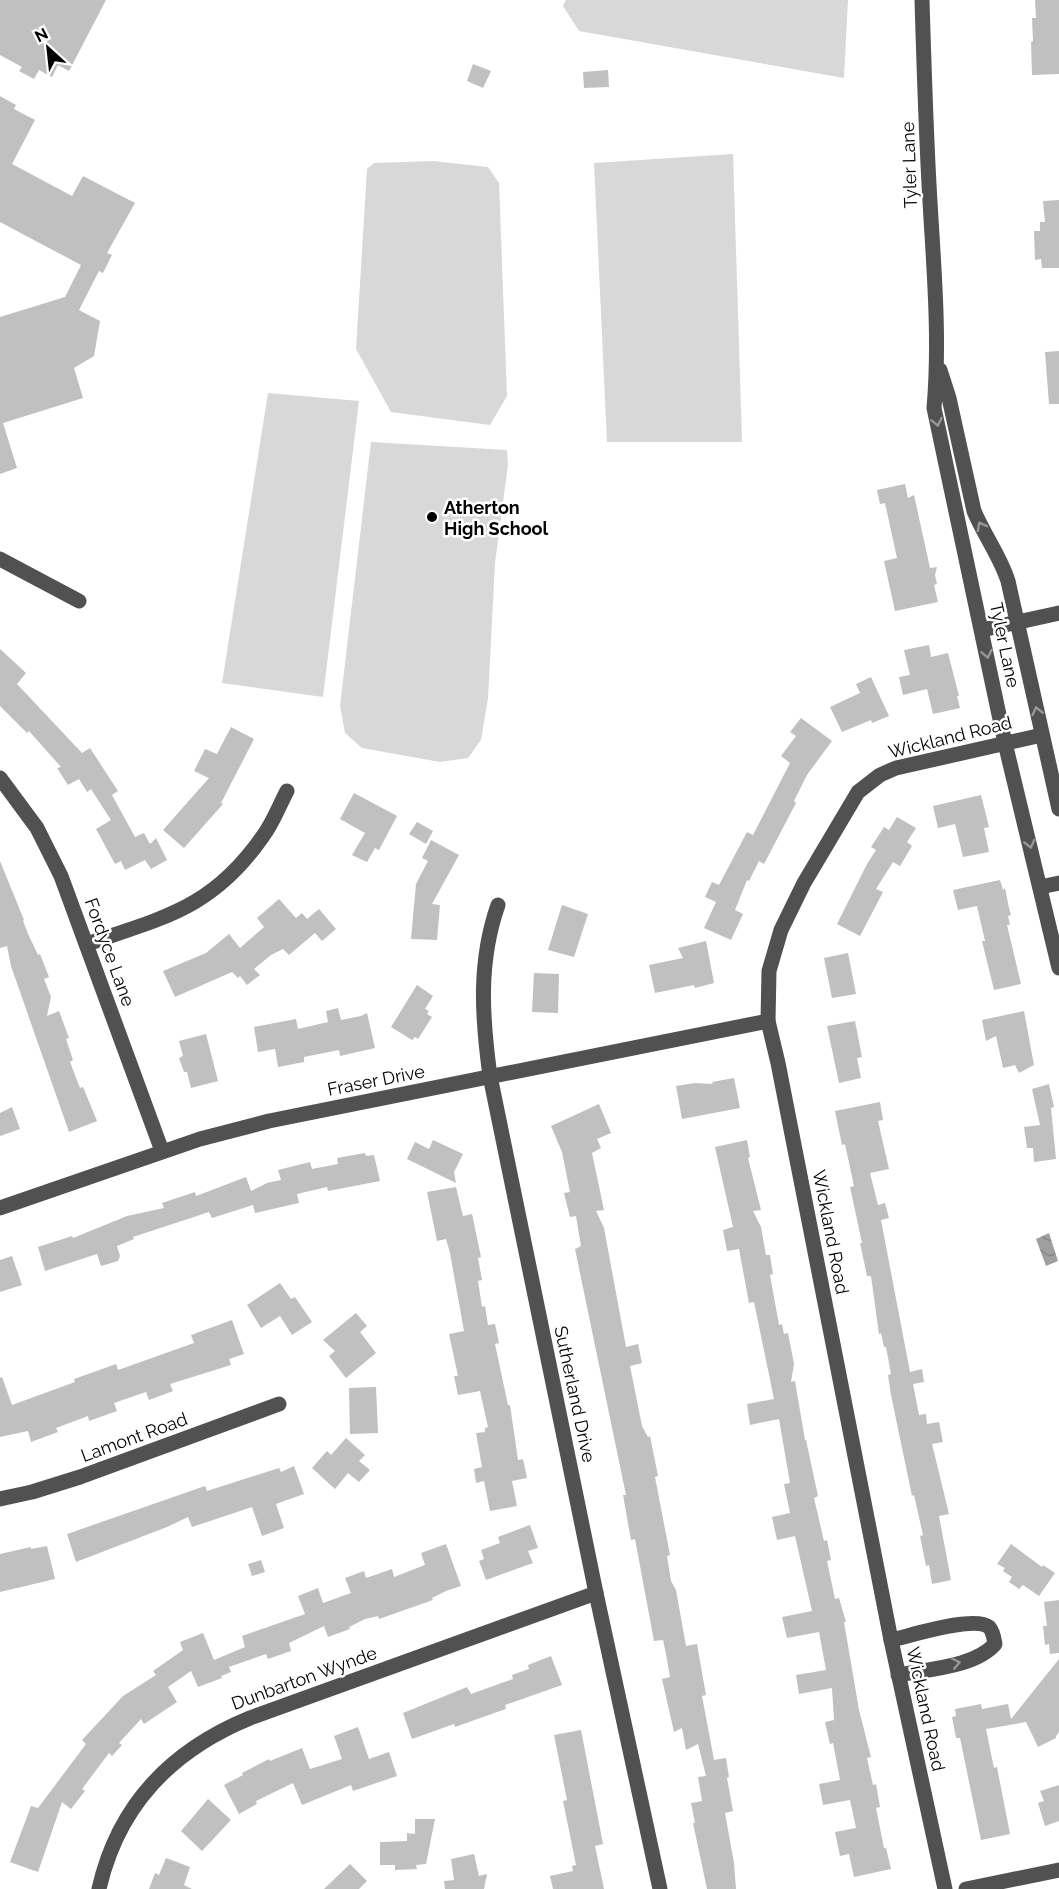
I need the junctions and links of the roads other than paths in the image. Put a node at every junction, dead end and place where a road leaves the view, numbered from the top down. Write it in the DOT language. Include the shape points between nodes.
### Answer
graph roads {
  1 [pos="922,0"];
  2 [pos="938,364"];
  3 [pos="960,444"];
  4 [pos="943,447"];
  5 [pos="0,559"];
  6 [pos="79,601"];
  7 [pos="1059,613"];
  8 [pos="1017,622"];
  9 [pos="982,630"];
  10 [pos="1042,735"];
  11 [pos="1005,743"];
  12 [pos="0,778"];
  13 [pos="287,791"];
  14 [pos="1059,809"];
  15 [pos="1059,883"];
  16 [pos="1040,887"];
  17 [pos="498,905"];
  18 [pos="87,944"];
  19 [pos="1059,968"];
  20 [pos="768,1021"];
  21 [pos="490,1077"];
  22 [pos="162,1151"];
  23 [pos="0,1208"];
  24 [pos="279,1404"];
  25 [pos="0,1499"];
  26 [pos="596,1593"];
  27 [pos="891,1640"];
  28 [pos="898,1675"];
  29 [pos="1059,1870"];
  30 [pos="99,1889"];
  31 [pos="660,1889"];
  32 [pos="945,1889"];
  33 [pos="966,1889"];
  1 -- 2 [label="street, Tyler Lane"];
  2 -- 3 [label="street, Tyler Lane"];
  2 -- 4 [label="street, Tyler Lane, one-way" via="934,408"];
  3 -- 4 [label="street"];
  8 -- 3 [label="street, Tyler Lane, one-way" via="1002,562 974,511"];
  4 -- 9 [label="street, Tyler Lane"];
  5 -- 6 [label="street"];
  7 -- 8 [label="street"];
  8 -- 9 [label="street"];
  10 -- 8 [label="street, Tyler Lane, one-way"];
  9 -- 11 [label="street, Tyler Lane, one-way"];
  10 -- 11 [label="street, Wickland Road"];
  10 -- 14 [label="street, Tyler Lane"];
  11 -- 16 [label="street, Tyler Lane, one-way"];
  11 -- 20 [label="street, Wickland Road" via="896,768 879,775 858,792 804,883 782,930 769,971"];
  12 -- 18 [label="street, Fordyce Lane" via="49,849"];
  13 -- 18 [label="street" via="264,834 239,868 219,886 175,914"];
  15 -- 16 [label="street"];
  16 -- 19 [label="street, Tyler Lane"];
  17 -- 21 [label="street, Sutherland Drive" via="490,928 482,985"];
  18 -- 22 [label="street, Fordyce Lane"];
  20 -- 21 [label="street, Fraser Drive"];
  20 -- 27 [label="street, Wickland Road"];
  21 -- 22 [label="street, Fraser Drive" via="268,1121"];
  21 -- 26 [label="street, Sutherland Drive"];
  22 -- 23 [label="street, Fraser Drive"];
  24 -- 25 [label="street, Lamont Road" via="80,1477"];
  26 -- 30 [label="street, Dunbarton Wynde" via="250,1718 204,1740 166,1770 134,1808 110,1853"];
  26 -- 31 [label="street, Sutherland Drive"];
  27 -- 28 [label="street, Wickland Road"];
  28 -- 27 [label="street, one-way" via="969,1661 987,1653 995,1644 994,1636 981,1623 965,1623"];
  28 -- 32 [label="street, Wickland Road"];
  29 -- 33 [label="street"];
}
